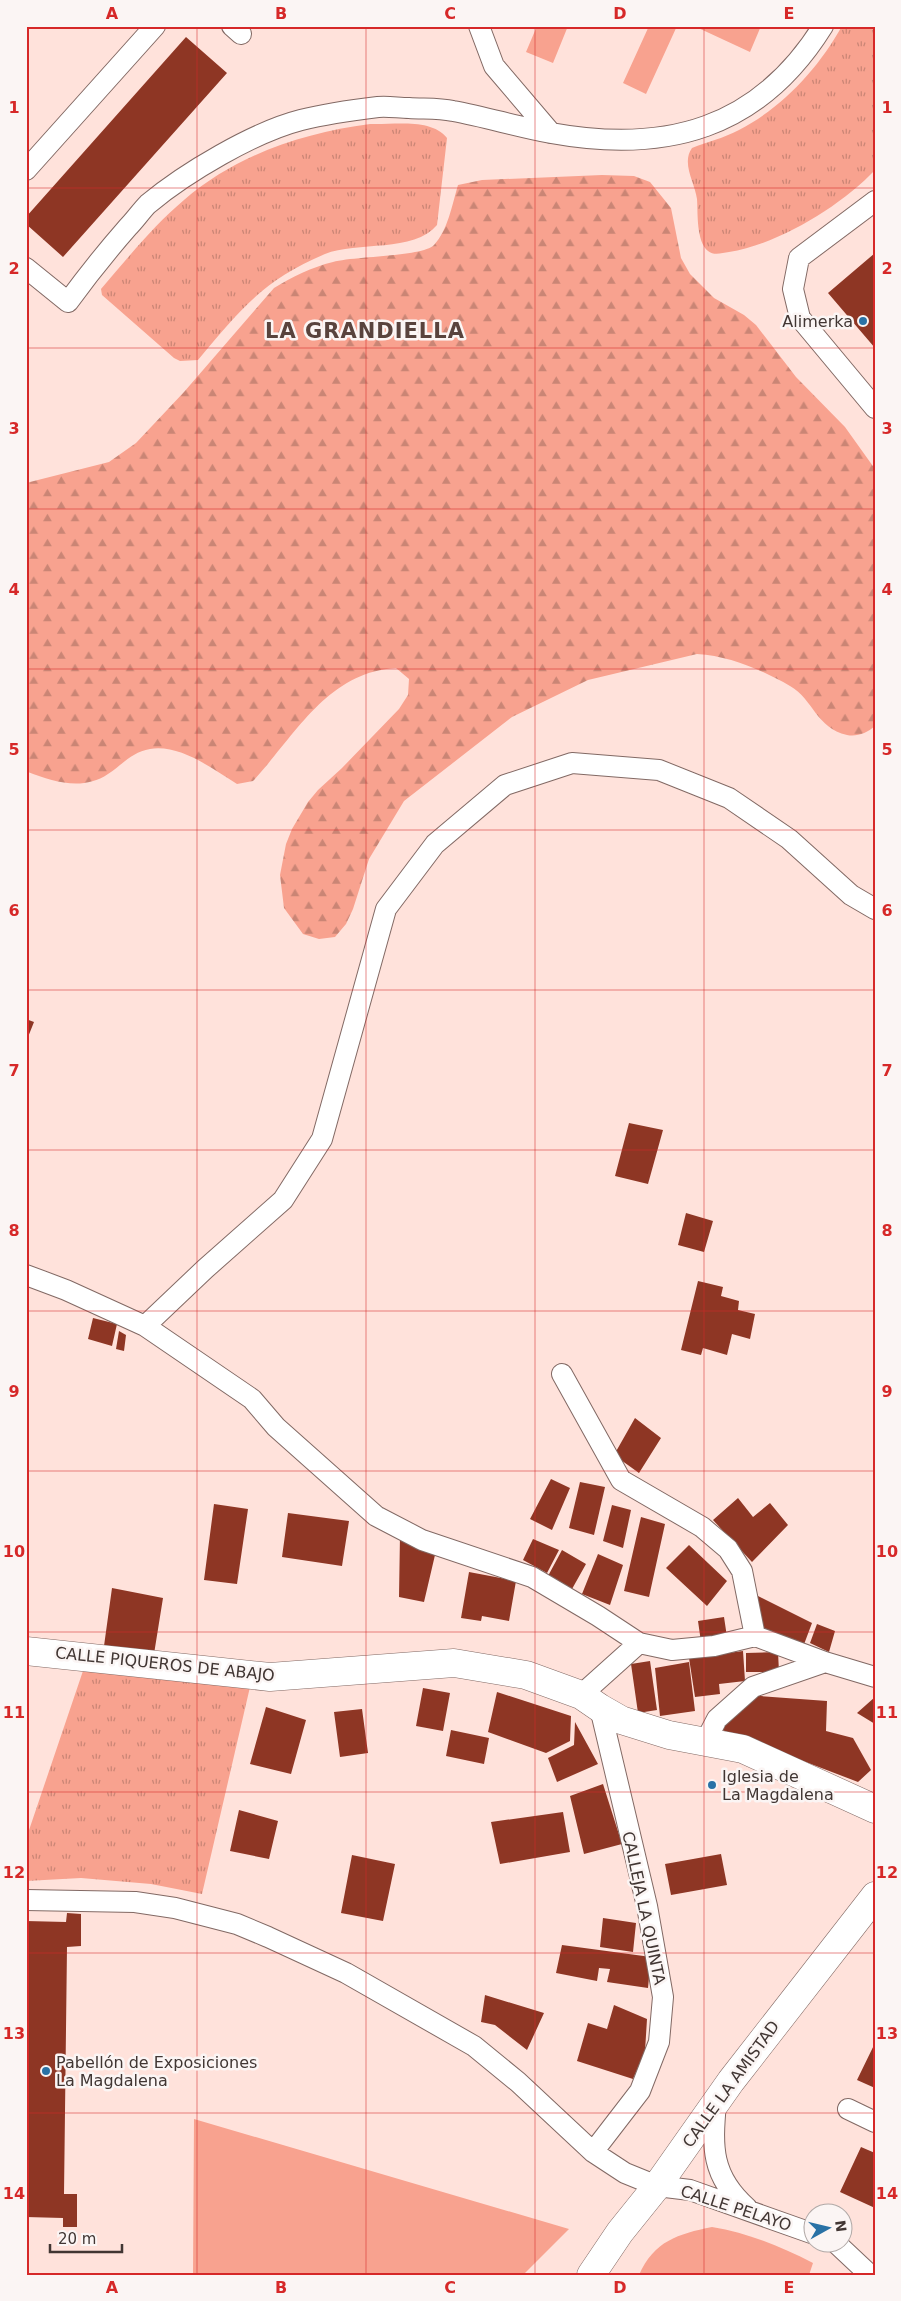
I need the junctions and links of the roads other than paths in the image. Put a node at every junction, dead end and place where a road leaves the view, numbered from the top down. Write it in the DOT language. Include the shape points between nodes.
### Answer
graph roads {
  1 [pos="155,26"];
  2 [pos="479,26"];
  3 [pos="823,26"];
  4 [pos="551,133"];
  5 [pos="26,170"];
  6 [pos="875,201"];
  7 [pos="26,268"];
  8 [pos="875,408"];
  9 [pos="875,909"];
  10 [pos="26,1275"];
  11 [pos="145,1326"];
  12 [pos="562,1374"];
  13 [pos="755,1636"];
  14 [pos="638,1643"];
  15 [pos="26,1651"];
  16 [pos="825,1662"];
  17 [pos="875,1677"];
  18 [pos="590,1702"];
  19 [pos="705,1742"];
  20 [pos="875,1809"];
  21 [pos="875,1896"];
  22 [pos="26,1900"];
  23 [pos="716,2102"];
  24 [pos="848,2109"];
  25 [pos="875,2122"];
  26 [pos="594,2152"];
  27 [pos="657,2186"];
  28 [pos="752,2212"];
  29 [pos="804,2230"];
  30 [pos="848,2254"];
  31 [pos="590,2275"];
  32 [pos="870,2275"];
  1 -- 5 [label="street"];
  2 -- 4 [label="street" via="494,66"];
  3 -- 4 [label="street" via="806,54 779,82 745,109 717,121 672,136 638,141 608,141"];
  4 -- 7 [label="street" via="450,110 380,107 300,120 214,159 148,205 98,260 68,302"];
  6 -- 8 [label="street" via="799,258 793,289 800,318"];
  9 -- 11 [label="street" via="851,895 789,839 729,798 659,770 572,763 505,785 435,844 386,909 322,1139 283,1200"];
  10 -- 11 [label="street"];
  11 -- 14 [label="street" via="252,1399 276,1427 376,1516 422,1540 532,1577"];
  12 -- 13 [label="street" via="621,1480 702,1527 728,1549 742,1571"];
  13 -- 14 [label="street" via="714,1646 672,1650"];
  13 -- 16 [label="street"];
  14 -- 18 [label="street"];
  15 -- 18 [label="street, CALLE PIQUEROS DE ABAJO" via="270,1677 454,1663 526,1675"];
  16 -- 17 [label="street"];
  16 -- 19 [label="street" via="753,1687 717,1719"];
  18 -- 19 [label="street, CALLE PIQUEROS DE ABAJO" via="621,1720"];
  18 -- 26 [label="street, CALLEJA LA QUINTA" via="647,1906 663,1997 659,2042 640,2092"];
  19 -- 20 [label="street, CALLE PIQUEROS DE ABAJO" via="743,1749"];
  21 -- 23 [label="street, CALLE LA AMISTAD"];
  22 -- 26 [label="street, CALLE PELAYO" via="159,1905 237,1924 268,1937 346,1973 474,2046"];
  23 -- 27 [label="street, CALLE LA AMISTAD"];
  23 -- 28 [label="street" via="713,2135 716,2165 731,2194"];
  24 -- 25 [label="street"];
  26 -- 27 [label="street, CALLE PELAYO" via="625,2173"];
  27 -- 28 [label="street, CALLE PELAYO" via="690,2190"];
  27 -- 31 [label="street, CALLE LA AMISTAD"];
  28 -- 29 [label="street, CALLE PELAYO"];
  30 -- 32 [label="street"];
}
